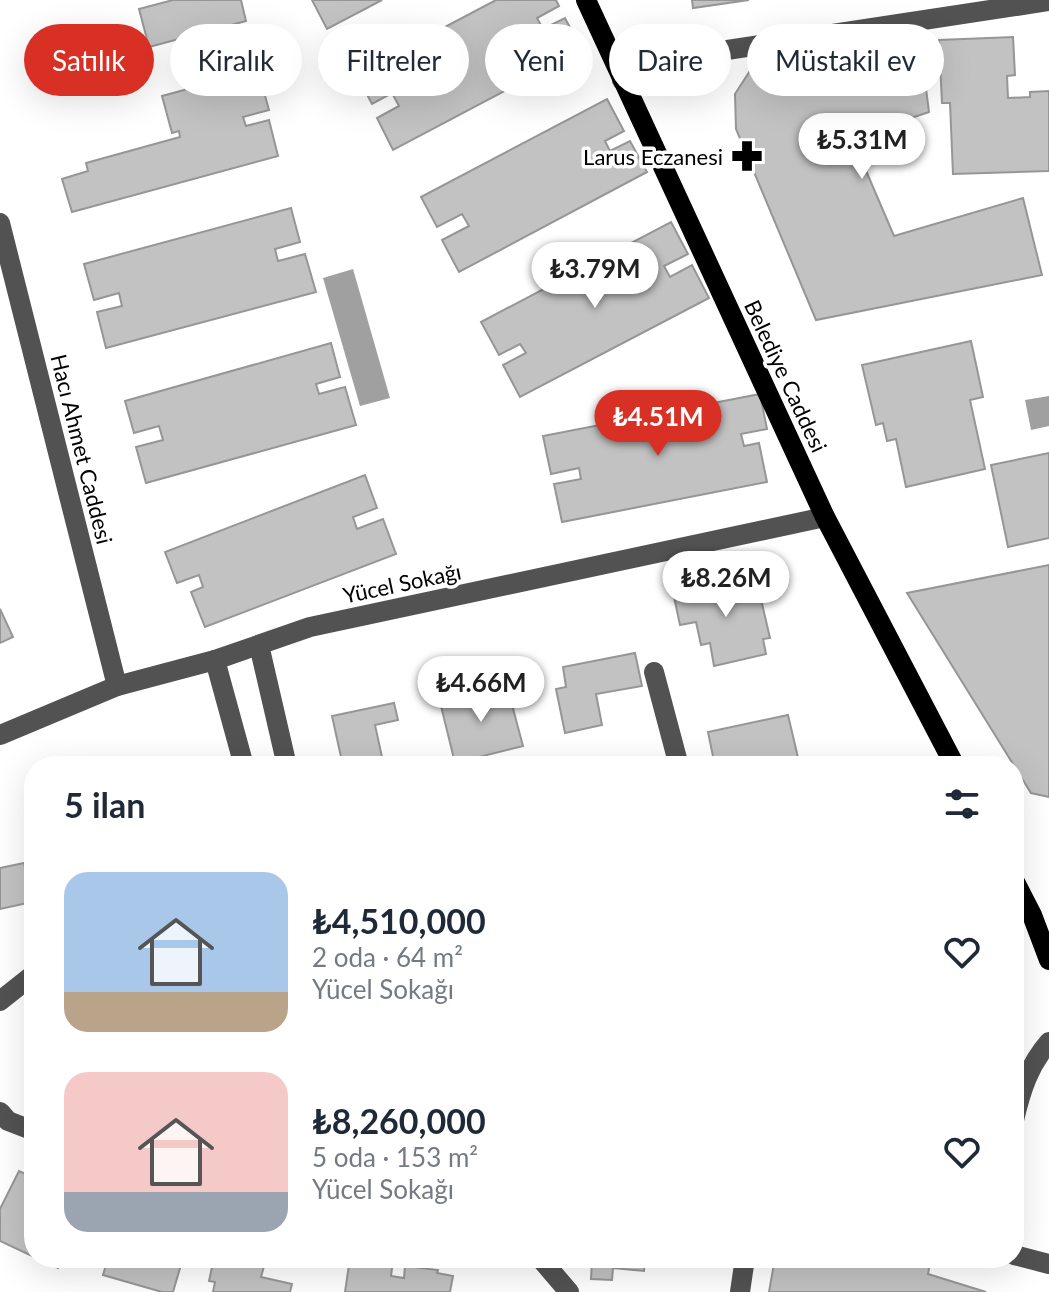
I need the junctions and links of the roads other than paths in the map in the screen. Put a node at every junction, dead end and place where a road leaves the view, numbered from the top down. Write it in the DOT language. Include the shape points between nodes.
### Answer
graph roads {
  1 [pos="586,0"];
  2 [pos="1049,1"];
  3 [pos="731,49"];
  4 [pos="609,51"];
  5 [pos="629,96"];
  6 [pos="0,223"];
  7 [pos="825,517"];
  8 [pos="259,645"];
  9 [pos="215,660"];
  10 [pos="654,672"];
  11 [pos="117,686"];
  12 [pos="0,735"];
  13 [pos="241,756"];
  14 [pos="285,756"];
  15 [pos="676,756"];
  16 [pos="950,756"];
  17 [pos="1024,894"];
  18 [pos="1041,918"];
  19 [pos="1049,960"];
  20 [pos="24,982"];
  21 [pos="0,1001"];
  22 [pos="1049,1042"];
  23 [pos="1024,1084"];
  24 [pos="0,1112"];
  25 [pos="24,1127"];
  26 [pos="1024,1258"];
  27 [pos="1049,1264"];
  28 [pos="549,1268"];
  29 [pos="744,1268"];
  30 [pos="569,1292"];
  31 [pos="740,1292"];
  1 -- 4 [label="main road, Belediye Caddesi"];
  2 -- 3 [label="street"];
  5 -- 7 [label="main road, Belediye Caddesi"];
  6 -- 11 [label="street, Hacı Ahmet Caddesi"];
  7 -- 8 [label="street, Yücel Sokağı" via="310,627"];
  7 -- 16 [label="main road, Belediye Caddesi"];
  8 -- 9 [label="street, Yücel Sokağı"];
  8 -- 14 [label="street"];
  9 -- 11 [label="street, Yücel Sokağı"];
  9 -- 13 [label="street"];
  10 -- 15 [label="street"];
  11 -- 12 [label="street, Yücel Sokağı"];
  17 -- 18 [label="main road"];
  18 -- 19 [label="main road" via="1043,951"];
  20 -- 21 [label="street"];
  22 -- 23 [label="street"];
  24 -- 25 [label="street"];
  26 -- 27 [label="street"];
  28 -- 30 [label="street"];
  29 -- 31 [label="street"];
}
